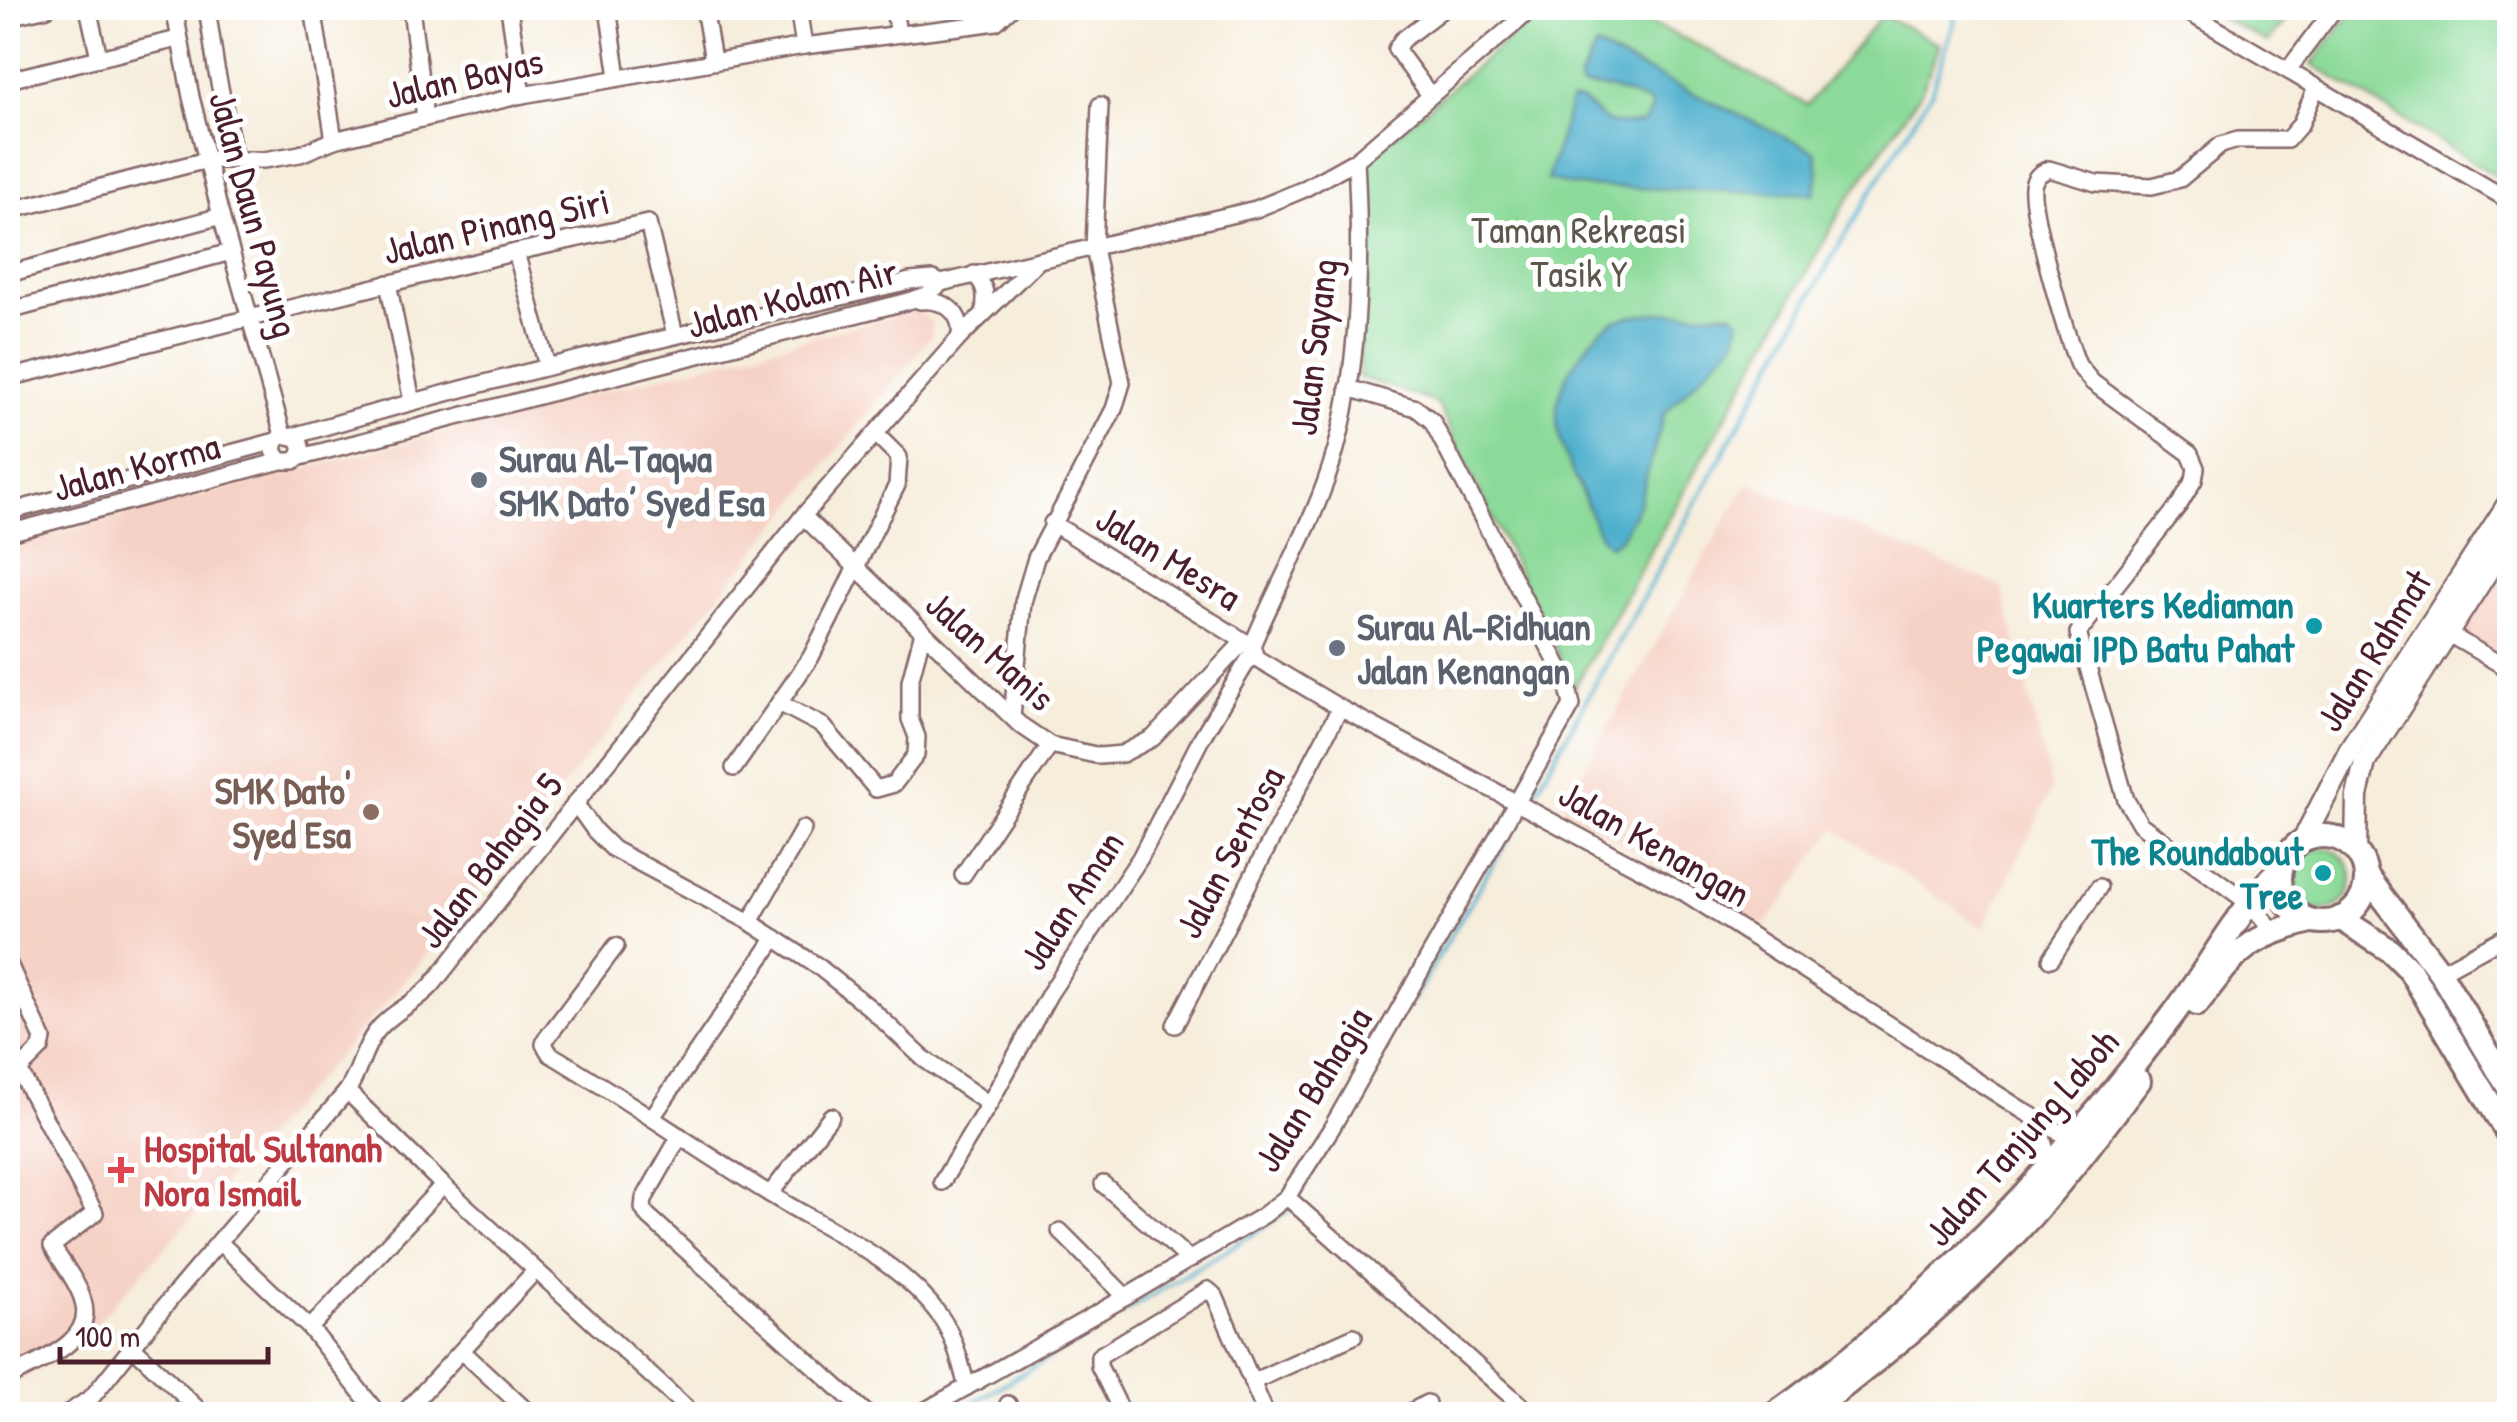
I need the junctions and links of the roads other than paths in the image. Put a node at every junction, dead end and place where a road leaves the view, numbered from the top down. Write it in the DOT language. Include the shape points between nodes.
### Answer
graph roads {
  1 [pos="48,8"];
  2 [pos="88,8"];
  3 [pos="174,8"];
  4 [pos="207,8"];
  5 [pos="313,8"];
  6 [pos="411,8"];
  7 [pos="509,8"];
  8 [pos="608,8"];
  9 [pos="704,8"];
  10 [pos="798,8"];
  11 [pos="894,8"];
  12 [pos="1011,8"];
  13 [pos="1444,8"];
  14 [pos="1533,8"];
  15 [pos="2181,8"];
  16 [pos="2334,8"];
  17 [pos="8,16"];
  18 [pos="898,34"];
  19 [pos="178,39"];
  20 [pos="804,46"];
  21 [pos="99,57"];
  22 [pos="714,60"];
  23 [pos="2288,70"];
  24 [pos="618,77"];
  25 [pos="8,80"];
  26 [pos="2316,88"];
  27 [pos="522,95"];
  28 [pos="1430,95"];
  29 [pos="1100,105"];
  30 [pos="425,118"];
  31 [pos="334,140"];
  32 [pos="235,159"];
  33 [pos="207,160"];
  34 [pos="1356,160"];
  35 [pos="2510,202"];
  36 [pos="8,210"];
  37 [pos="220,216"];
  38 [pos="1094,248"];
  39 [pos="231,252"];
  40 [pos="516,252"];
  41 [pos="1039,260"];
  42 [pos="8,274"];
  43 [pos="974,274"];
  44 [pos="941,282"];
  45 [pos="388,283"];
  46 [pos="904,302"];
  47 [pos="8,311"];
  48 [pos="984,312"];
  49 [pos="248,318"];
  50 [pos="675,335"];
  51 [pos="960,338"];
  52 [pos="547,366"];
  53 [pos="8,378"];
  54 [pos="1348,388"];
  55 [pos="412,400"];
  56 [pos="876,434"];
  57 [pos="284,437"];
  58 [pos="289,460"];
  59 [pos="2510,501"];
  60 [pos="8,512"];
  61 [pos="803,516"];
  62 [pos="1052,524"];
  63 [pos="8,533"];
  64 [pos="2510,536"];
  65 [pos="856,569"];
  66 [pos="923,632"];
  67 [pos="2447,633"];
  68 [pos="1249,646"];
  69 [pos="2510,670"];
  70 [pos="779,703"];
  71 [pos="1340,708"];
  72 [pos="1012,717"];
  73 [pos="1050,745"];
  74 [pos="734,768"];
  75 [pos="575,803"];
  76 [pos="1526,806"];
  77 [pos="804,830"];
  78 [pos="2303,840"];
  79 [pos="2356,851"];
  80 [pos="2280,868"];
  81 [pos="963,875"];
  82 [pos="2366,875"];
  83 [pos="2099,887"];
  84 [pos="2250,904"];
  85 [pos="2340,918"];
  86 [pos="2312,921"];
  87 [pos="750,922"];
  88 [pos="2274,931"];
  89 [pos="2510,934"];
  90 [pos="775,938"];
  91 [pos="616,946"];
  92 [pos="2051,959"];
  93 [pos="8,962"];
  94 [pos="2440,972"];
  95 [pos="1175,1024"];
  96 [pos="2510,1090"];
  97 [pos="347,1091"];
  98 [pos="990,1104"];
  99 [pos="2022,1110"];
  100 [pos="653,1116"];
  101 [pos="831,1116"];
  102 [pos="2039,1126"];
  103 [pos="680,1136"];
  104 [pos="2510,1137"];
  105 [pos="2073,1147"];
  106 [pos="2042,1175"];
  107 [pos="942,1182"];
  108 [pos="1103,1184"];
  109 [pos="443,1186"];
  110 [pos="770,1194"];
  111 [pos="1295,1203"];
  112 [pos="1060,1231"];
  113 [pos="220,1242"];
  114 [pos="1190,1260"];
  115 [pos="535,1271"];
  116 [pos="1126,1297"];
  117 [pos="310,1328"];
  118 [pos="1354,1336"];
  119 [pos="133,1348"];
  120 [pos="462,1351"];
  121 [pos="8,1378"];
  122 [pos="1252,1382"];
  123 [pos="967,1387"];
  124 [pos="1427,1403"];
  125 [pos="67,1414"];
  126 [pos="204,1414"];
  127 [pos="378,1414"];
  128 [pos="403,1414"];
  129 [pos="530,1414"];
  130 [pos="694,1414"];
  131 [pos="867,1414"];
  132 [pos="919,1414"];
  133 [pos="1123,1414"];
  134 [pos="1266,1414"];
  135 [pos="1407,1414"];
  136 [pos="1531,1414"];
  137 [pos="1777,1414"];
  138 [pos="1808,1414"];
  1 -- 17 [label="street"];
  2 -- 21 [label="street"];
  3 -- 19 [label="street, Jalan Daun Payung"];
  4 -- 32 [label="street"];
  5 -- 31 [label="street"];
  6 -- 30 [label="street"];
  7 -- 27 [label="street"];
  8 -- 24 [label="street"];
  9 -- 22 [label="street"];
  10 -- 20 [label="street"];
  11 -- 18 [label="street"];
  12 -- 18 [label="street, Jalan Bayas" via="996,22"];
  13 -- 28 [label="street" via="1396,49"];
  14 -- 28 [label="street"];
  15 -- 23 [label="street"];
  16 -- 23 [label="street"];
  18 -- 20 [label="street, Jalan Bayas"];
  19 -- 21 [label="street"];
  19 -- 33 [label="street, Jalan Daun Payung"];
  20 -- 22 [label="street, Jalan Bayas"];
  21 -- 25 [label="street"];
  22 -- 24 [label="street, Jalan Bayas"];
  23 -- 26 [label="street"];
  24 -- 27 [label="street, Jalan Bayas"];
  26 -- 35 [label="street"];
  26 -- 84 [label="street" via="2287,140 2221,146 2180,179 2127,186 2049,169 2034,184 2078,365 2190,454 2196,468 2179,505 2078,633 2126,800 2140,824"];
  27 -- 30 [label="street, Jalan Bayas"];
  28 -- 34 [label="street"];
  29 -- 38 [label="street, Jalan Mesra"];
  30 -- 31 [label="street, Jalan Bayas"];
  31 -- 32 [label="street, Jalan Bayas" via="300,154"];
  32 -- 33 [label="street, Jalan Bayas"];
  33 -- 36 [label="street, Jalan Bayas"];
  33 -- 37 [label="street, Jalan Daun Payung"];
  34 -- 38 [label="street" via="1256,208"];
  34 -- 54 [label="street, Jalan Sayang"];
  37 -- 39 [label="street, Jalan Daun Payung"];
  37 -- 42 [label="street"];
  38 -- 41 [label="street"];
  38 -- 62 [label="street, Jalan Mesra" via="1122,383"];
  39 -- 47 [label="street"];
  39 -- 49 [label="street, Jalan Daun Payung"];
  40 -- 45 [label="street, Jalan Pinang Siri"];
  40 -- 50 [label="street, Jalan Pinang Siri" via="648,224"];
  40 -- 52 [label="street"];
  41 -- 43 [label="street"];
  41 -- 48 [label="street, Jalan Bahagia 5"];
  43 -- 44 [label="street"];
  43 -- 48 [label="street" via="986,292"];
  44 -- 46 [label="street, Jalan Kolam Air"];
  44 -- 50 [label="street, Jalan Kolam Air" via="910,281"];
  45 -- 49 [label="street, Jalan Pinang Siri"];
  45 -- 55 [label="street"];
  46 -- 51 [label="street" via="945,304 962,325"];
  46 -- 58 [label="street, Jalan Kolam Air"];
  48 -- 51 [label="street, Jalan Bahagia 5"];
  49 -- 53 [label="street, Jalan Pinang Siri"];
  49 -- 57 [label="street, Jalan Daun Payung"];
  50 -- 52 [label="street, Jalan Kolam Air"];
  51 -- 56 [label="street, Jalan Bahagia 5"];
  52 -- 55 [label="street, Jalan Kolam Air"];
  54 -- 68 [label="street, Jalan Sayang" via="1310,523"];
  54 -- 76 [label="street, Jalan Bahagia" via="1416,408 1432,422 1569,686 1572,704"];
  55 -- 57 [label="street, Jalan Kolam Air"];
  56 -- 61 [label="street, Jalan Bahagia 5"];
  56 -- 65 [label="street" via="898,457 900,469"];
  57 -- 58 [label="street" via="274,450"];
  57 -- 58 [label="street" via="301,446"];
  57 -- 60 [label="street, Jalan Korma"];
  58 -- 63 [label="street, Jalan Korma"];
  59 -- 78 [label="main road, Jalan Rahmat" via="2352,747"];
  61 -- 65 [label="street, Jalan Manis"];
  61 -- 75 [label="street, Jalan Bahagia 5"];
  62 -- 68 [label="street, Jalan Mesra"];
  62 -- 72 [label="street, Jalan Mesra" via="1023,602"];
  64 -- 67 [label="main road, Jalan Rahmat"];
  65 -- 66 [label="street, Jalan Manis"];
  65 -- 70 [label="street"];
  66 -- 70 [label="street" via="910,681 916,755 894,784 876,788 824,726"];
  66 -- 72 [label="street, Jalan Manis"];
  67 -- 69 [label="street"];
  67 -- 79 [label="main road, Jalan Rahmat" via="2365,762"];
  68 -- 71 [label="street, Jalan Kenangan" via="1256,658"];
  68 -- 73 [label="street, Jalan Manis" via="1153,738 1122,754"];
  68 -- 98 [label="street, Jalan Aman" via="1140,858 1050,993"];
  70 -- 74 [label="street"];
  71 -- 76 [label="street, Jalan Kenangan"];
  71 -- 95 [label="street, Jalan Sentosa"];
  72 -- 73 [label="street, Jalan Manis"];
  73 -- 81 [label="street"];
  75 -- 87 [label="street" via="613,848"];
  75 -- 97 [label="street, Jalan Bahagia 5" via="432,985 376,1031"];
  76 -- 99 [label="street, Jalan Kenangan" via="1717,913"];
  76 -- 111 [label="street, Jalan Bahagia" via="1331,1129"];
  77 -- 87 [label="street"];
  78 -- 79 [label="highway" via="2326,835"];
  78 -- 80 [label="highway"];
  79 -- 82 [label="highway"];
  80 -- 84 [label="highway, Jalan Tanjung Laboh"];
  80 -- 86 [label="highway" via="2289,906"];
  82 -- 85 [label="highway" via="2360,901"];
  82 -- 94 [label="highway"];
  83 -- 92 [label="street"];
  84 -- 88 [label="street"];
  84 -- 105 [label="highway, Jalan Tanjung Laboh"];
  85 -- 86 [label="highway"];
  85 -- 104 [label="highway" via="2392,950 2409,970"];
  86 -- 88 [label="highway, Jalan Tanjung Laboh"];
  87 -- 90 [label="street"];
  88 -- 105 [label="highway, Jalan Tanjung Laboh" via="2237,955"];
  89 -- 94 [label="street"];
  90 -- 98 [label="street"];
  90 -- 100 [label="street"];
  91 -- 100 [label="street" via="544,1044 550,1054"];
  93 -- 121 [label="street" via="43,1039 19,1070 95,1212 52,1246 83,1300 83,1327 76,1339"];
  94 -- 96 [label="highway"];
  97 -- 109 [label="street"];
  97 -- 113 [label="street, Jalan Bahagia 5"];
  98 -- 107 [label="street, Jalan Aman"];
  99 -- 102 [label="street, Jalan Kenangan"];
  99 -- 105 [label="street, Jalan Kenangan"];
  100 -- 103 [label="street"];
  101 -- 110 [label="street"];
  102 -- 105 [label="street, Jalan Kenangan"];
  102 -- 106 [label="street" via="2046,1151"];
  103 -- 110 [label="street"];
  103 -- 131 [label="street" via="642,1208"];
  105 -- 106 [label="highway, Jalan Tanjung Laboh"];
  105 -- 138 [label="highway, Jalan Tanjung Laboh" via="2047,1199 1942,1305"];
  106 -- 137 [label="highway, Jalan Tanjung Laboh" via="1947,1275"];
  108 -- 114 [label="street"];
  109 -- 115 [label="street"];
  109 -- 117 [label="street"];
  110 -- 123 [label="street" via="853,1242 926,1299 953,1338"];
  111 -- 114 [label="street, Jalan Bahagia"];
  111 -- 136 [label="street"];
  112 -- 116 [label="street"];
  113 -- 117 [label="street"];
  113 -- 119 [label="street, Jalan Bahagia 5"];
  114 -- 116 [label="street, Jalan Bahagia"];
  115 -- 120 [label="street"];
  115 -- 130 [label="street"];
  116 -- 123 [label="street, Jalan Bahagia"];
  117 -- 127 [label="street"];
  118 -- 122 [label="street"];
  119 -- 125 [label="street, Jalan Bahagia 5" via="92,1397"];
  119 -- 126 [label="street"];
  120 -- 128 [label="street"];
  120 -- 129 [label="street"];
  122 -- 133 [label="street" via="1215,1296 1206,1290 1100,1356"];
  122 -- 134 [label="street"];
  123 -- 132 [label="street, Jalan Bahagia"];
  124 -- 135 [label="street"];
}
